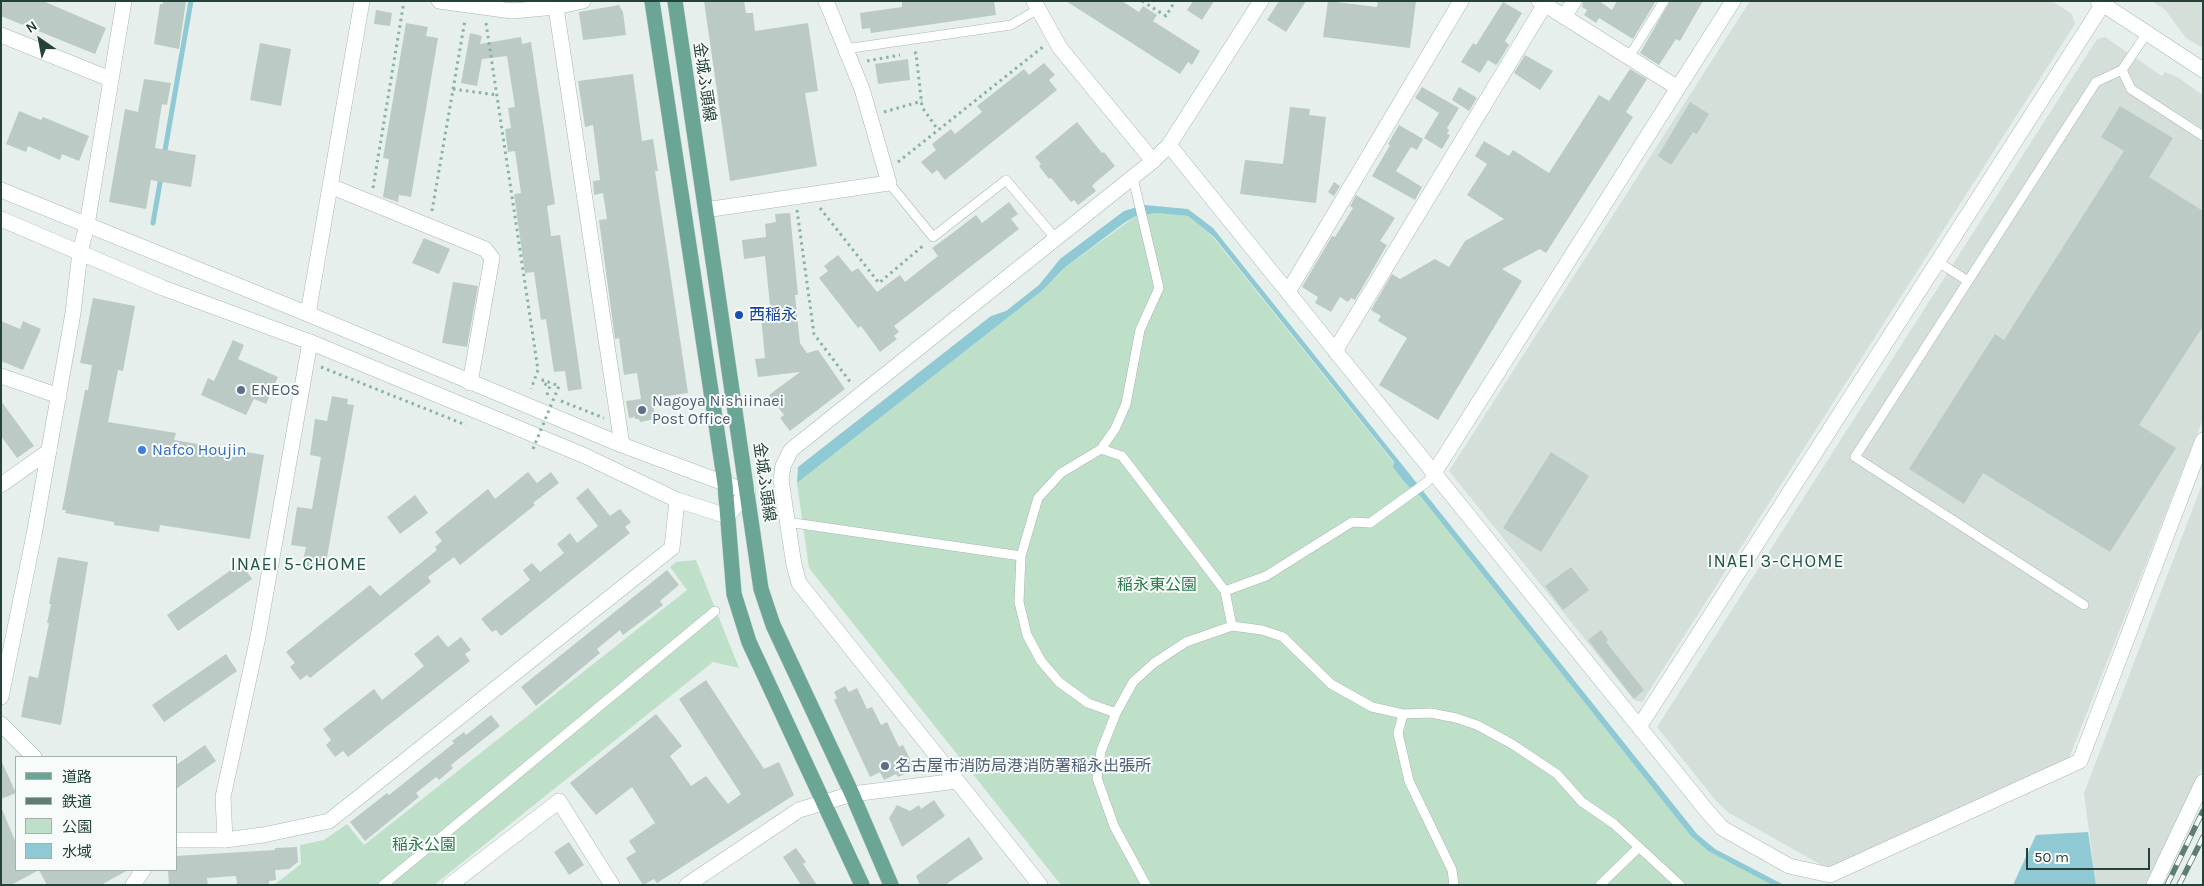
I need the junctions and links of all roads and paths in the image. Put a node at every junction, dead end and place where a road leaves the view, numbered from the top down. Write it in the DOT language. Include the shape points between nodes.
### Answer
graph roads {
  1 [pos="124,1"];
  2 [pos="362,1"];
  3 [pos="404,1"];
  4 [pos="439,1"];
  5 [pos="584,1"];
  6 [pos="652,1"];
  7 [pos="675,1"];
  8 [pos="826,1"];
  9 [pos="1142,1"];
  10 [pos="1175,1"];
  11 [pos="1261,1"];
  12 [pos="1461,1"];
  13 [pos="1574,1"];
  14 [pos="1664,1"];
  15 [pos="1733,1"];
  16 [pos="1542,3"];
  17 [pos="2101,3"];
  18 [pos="556,4"];
  19 [pos="467,5"];
  20 [pos="1036,5"];
  21 [pos="484,7"];
  22 [pos="1564,17"];
  23 [pos="2146,33"];
  24 [pos="1,35"];
  25 [pos="1054,38"];
  26 [pos="845,49"];
  27 [pos="1629,57"];
  28 [pos="851,64"];
  29 [pos="2122,70"];
  30 [pos="2203,70"];
  31 [pos="110,79"];
  32 [pos="1678,88"];
  33 [pos="453,90"];
  34 [pos="497,95"];
  35 [pos="922,101"];
  36 [pos="870,116"];
  37 [pos="938,130"];
  38 [pos="2203,136"];
  39 [pos="1169,145"];
  40 [pos="1153,161"];
  41 [pos="887,177"];
  42 [pos="1133,178"];
  43 [pos="330,186"];
  44 [pos="1,190"];
  45 [pos="802,196"];
  46 [pos="371,202"];
  47 [pos="705,210"];
  48 [pos="1,219"];
  49 [pos="87,225"];
  50 [pos="429,226"];
  51 [pos="933,237"];
  52 [pos="1056,239"];
  53 [pos="80,252"];
  54 [pos="1938,262"];
  55 [pos="1968,281"];
  56 [pos="1288,292"];
  57 [pos="308,314"];
  58 [pos="310,342"];
  59 [pos="1335,351"];
  60 [pos="307,361"];
  61 [pos="1,376"];
  62 [pos="470,383"];
  63 [pos="531,389"];
  64 [pos="547,395"];
  65 [pos="860,395"];
  66 [pos="58,396"];
  67 [pos="471,427"];
  68 [pos="2203,440"];
  69 [pos="622,445"];
  70 [pos="533,449"];
  71 [pos="1100,449"];
  72 [pos="50,451"];
  73 [pos="1430,478"];
  74 [pos="725,484"];
  75 [pos="1,485"];
  76 [pos="748,492"];
  77 [pos="676,500"];
  78 [pos="727,516"];
  79 [pos="787,522"];
  80 [pos="1021,556"];
  81 [pos="1226,591"];
  82 [pos="2084,605"];
  83 [pos="715,611"];
  84 [pos="1232,626"];
  85 [pos="1,697"];
  86 [pos="1116,713"];
  87 [pos="1403,714"];
  88 [pos="1,724"];
  89 [pos="1639,727"];
  90 [pos="33,756"];
  91 [pos="957,781"];
  92 [pos="2203,782"];
  93 [pos="852,794"];
  94 [pos="823,802"];
  95 [pos="178,840"];
  96 [pos="225,840"];
  97 [pos="1638,848"];
  98 [pos="142,871"];
  99 [pos="133,885"];
  100 [pos="383,885"];
  101 [pos="450,885"];
  102 [pos="612,885"];
  103 [pos="687,885"];
  104 [pos="862,885"];
  105 [pos="891,885"];
  106 [pos="1040,885"];
  107 [pos="1146,885"];
  108 [pos="1454,885"];
  109 [pos="1600,885"];
  110 [pos="1680,885"];
  111 [pos="2154,885"];
  1 -- 31 [label="street"];
  2 -- 43 [label="street"];
  3 -- 46 [label="path"];
  4 -- 19 [label="street"];
  5 -- 18 [label="street"];
  6 -- 74 [label="main road"];
  7 -- 47 [label="main road, 金城ふ頭線"];
  8 -- 26 [label="street"];
  9 -- 10 [label="path" via="1166,16"];
  11 -- 39 [label="street"];
  12 -- 56 [label="street"];
  13 -- 22 [label="street"];
  14 -- 27 [label="lane"];
  15 -- 32 [label="street"];
  16 -- 22 [label="street"];
  16 -- 59 [label="street"];
  17 -- 23 [label="street"];
  17 -- 54 [label="street"];
  18 -- 21 [label="street" via="512,11"];
  18 -- 69 [label="street"];
  19 -- 21 [label="street"];
  19 -- 33 [label="path"];
  20 -- 25 [label="street"];
  20 -- 26 [label="lane" via="1011,25"];
  21 -- 34 [label="path"];
  22 -- 27 [label="street"];
  23 -- 29 [label="lane"];
  23 -- 30 [label="street"];
  24 -- 31 [label="street"];
  25 -- 37 [label="path"];
  25 -- 40 [label="street"];
  26 -- 28 [label="street"];
  27 -- 32 [label="street"];
  28 -- 35 [label="path" via="916,53"];
  28 -- 36 [label="street"];
  29 -- 38 [label="lane" via="2131,89"];
  29 -- 55 [label="lane" via="2096,82"];
  31 -- 49 [label="street"];
  32 -- 73 [label="street"];
  33 -- 34 [label="path"];
  33 -- 50 [label="path"];
  34 -- 63 [label="path" via="538,370"];
  35 -- 36 [label="path"];
  35 -- 37 [label="path"];
  36 -- 41 [label="street"];
  37 -- 41 [label="path"];
  39 -- 40 [label="street"];
  39 -- 56 [label="street"];
  40 -- 42 [label="street"];
  41 -- 45 [label="street"];
  41 -- 51 [label="lane"];
  42 -- 52 [label="street"];
  42 -- 71 [label="lane" via="1158,288 1140,330 1126,404 1115,429"];
  43 -- 46 [label="street"];
  43 -- 57 [label="street"];
  44 -- 49 [label="street"];
  45 -- 47 [label="street"];
  45 -- 51 [label="path" via="879,283"];
  45 -- 65 [label="path" via="814,334"];
  46 -- 50 [label="street"];
  47 -- 76 [label="main road, 金城ふ頭線"];
  48 -- 53 [label="street"];
  49 -- 53 [label="street"];
  49 -- 57 [label="street"];
  50 -- 62 [label="street" via="484,249 492,258"];
  51 -- 52 [label="lane" via="1006,180"];
  52 -- 65 [label="street"];
  53 -- 58 [label="street" via="163,288"];
  53 -- 66 [label="street"];
  54 -- 55 [label="lane"];
  54 -- 89 [label="street"];
  55 -- 82 [label="lane" via="1855,458"];
  56 -- 59 [label="street"];
  57 -- 62 [label="street"];
  58 -- 60 [label="street"];
  58 -- 77 [label="street" via="583,455"];
  59 -- 73 [label="street"];
  60 -- 67 [label="path"];
  60 -- 96 [label="street" via="258,637 223,797"];
  61 -- 66 [label="street"];
  62 -- 69 [label="street"];
  64 -- 70 [label="path, bridge" via="550,386 542,383 543,380 559,386"];
  65 -- 79 [label="street" via="791,450 783,466 781,480"];
  66 -- 72 [label="street"];
  68 -- 89 [label="street" via="2080,761 1830,875 1788,866 1722,828"];
  69 -- 74 [label="street"];
  71 -- 80 [label="lane" via="1061,473 1038,498"];
  71 -- 81 [label="lane" via="1122,456"];
  72 -- 75 [label="street"];
  72 -- 85 [label="street"];
  73 -- 81 [label="lane" via="1370,523 1352,522 1266,576"];
  73 -- 89 [label="street"];
  74 -- 76 [label="street"];
  74 -- 78 [label="main road"];
  76 -- 78 [label="street"];
  76 -- 93 [label="main road, 金城ふ頭線" via="761,588 772,625"];
  77 -- 78 [label="street"];
  77 -- 96 [label="street" via="672,548 329,821"];
  78 -- 94 [label="main road" via="734,594 749,642"];
  79 -- 80 [label="lane"];
  79 -- 91 [label="street" via="799,583"];
  80 -- 86 [label="lane" via="1019,602 1026,636 1059,682 1088,703"];
  81 -- 84 [label="lane"];
  83 -- 100 [label="lane"];
  84 -- 86 [label="lane" via="1186,642 1154,663 1133,682"];
  84 -- 87 [label="lane" via="1262,630 1283,638 1331,684 1372,707"];
  86 -- 107 [label="lane" via="1100,751 1097,778 1114,826"];
  87 -- 97 [label="lane" via="1431,713 1456,718 1512,744 1558,774 1582,802 1614,824"];
  87 -- 108 [label="lane" via="1398,733 1408,781 1452,870"];
  88 -- 90 [label="street"];
  91 -- 93 [label="street"];
  91 -- 106 [label="street"];
  92 -- 111 [label="street"];
  93 -- 94 [label="street"];
  93 -- 105 [label="main road, 金城ふ頭線"];
  94 -- 103 [label="street" via="799,810"];
  94 -- 104 [label="main road"];
  95 -- 96 [label="street"];
  97 -- 109 [label="lane"];
  97 -- 110 [label="lane"];
  98 -- 99 [label="street"];
  101 -- 102 [label="street" via="559,801"];
}
